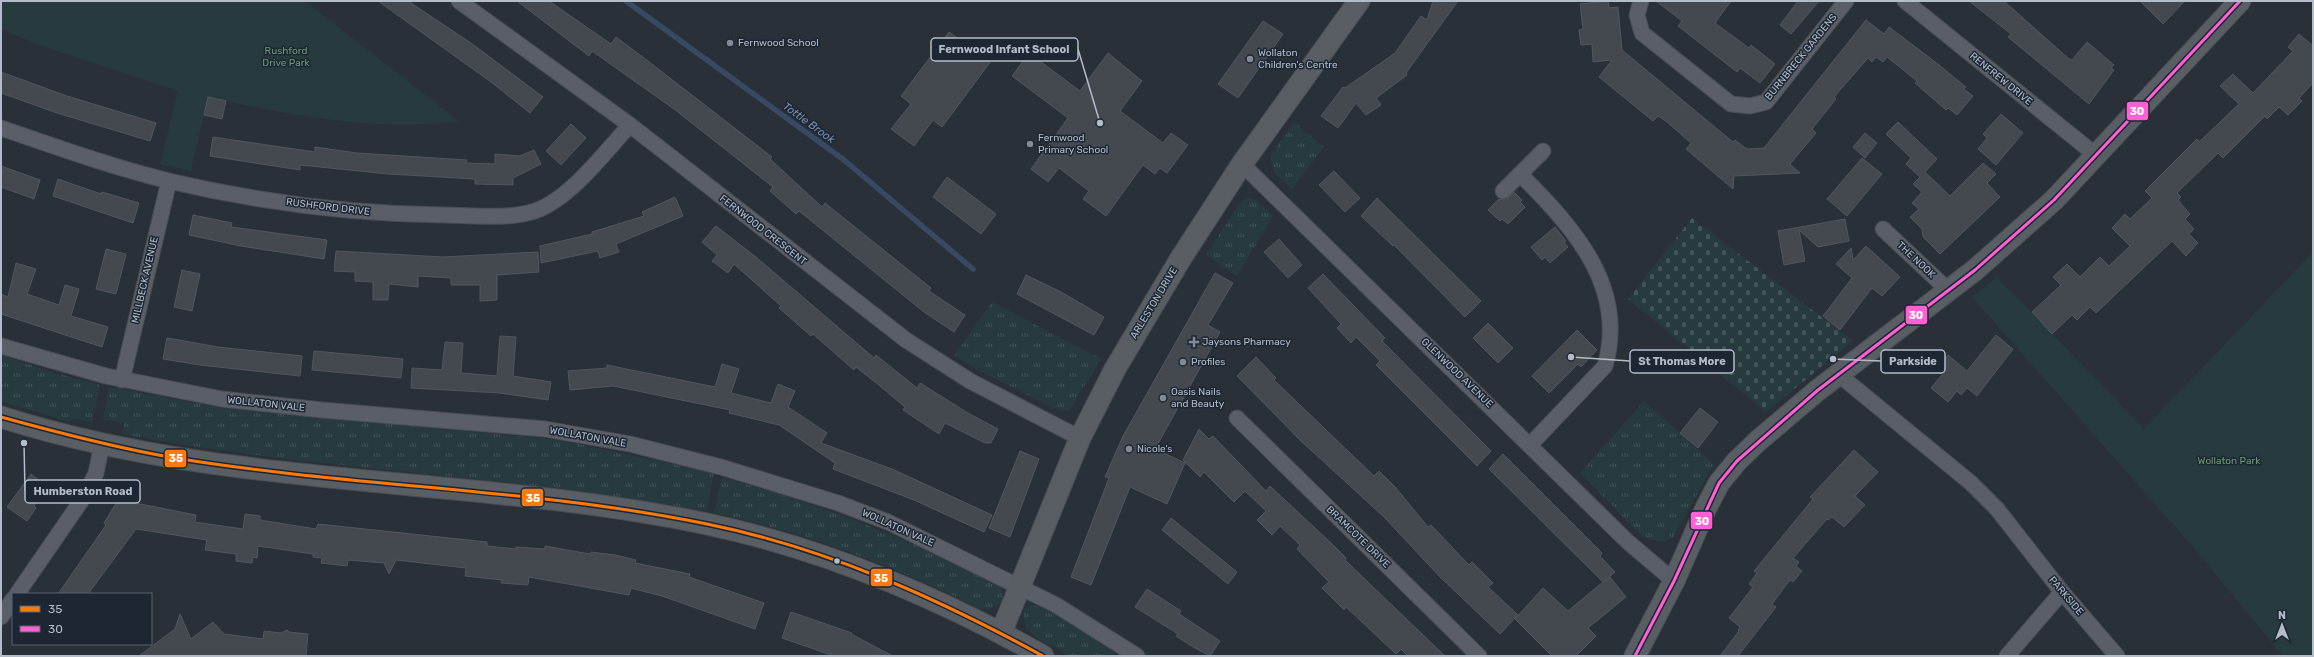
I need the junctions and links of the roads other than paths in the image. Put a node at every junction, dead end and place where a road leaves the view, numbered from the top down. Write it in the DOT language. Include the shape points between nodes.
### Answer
graph roads {
  1 [pos="459,1"];
  2 [pos="1359,1"];
  3 [pos="1640,1"];
  4 [pos="1846,1"];
  5 [pos="1905,1"];
  6 [pos="2240,1"];
  7 [pos="630,125"];
  8 [pos="1,128"];
  9 [pos="1543,151"];
  10 [pos="2097,156"];
  11 [pos="1242,164"];
  12 [pos="1520,174"];
  13 [pos="169,181"];
  14 [pos="1503,191"];
  15 [pos="1883,229"];
  16 [pos="1949,291"];
  17 [pos="1,346"];
  18 [pos="1838,374"];
  19 [pos="122,380"];
  20 [pos="1,417"];
  21 [pos="1237,418"];
  22 [pos="1080,438"];
  23 [pos="102,444"];
  24 [pos="1530,445"];
  25 [pos="1674,581"];
  26 [pos="1021,586"];
  27 [pos="2062,592"];
  28 [pos="18,593"];
  29 [pos="12,600"];
  30 [pos="1,617"];
  31 [pos="1001,632"];
  32 [pos="1043,656"];
  33 [pos="1137,656"];
  34 [pos="1479,656"];
  35 [pos="1635,656"];
  36 [pos="2007,656"];
  37 [pos="2116,656"];
  1 -- 7 [label="street, FERNWOOD CRESCENT"];
  2 -- 11 [label="street, ARLESTON DRIVE"];
  3 -- 4 [label="street, BURNBRECK GARDENS" via="1638,15 1642,33 1730,104 1750,106 1766,102"];
  5 -- 10 [label="street, RENFREW DRIVE"];
  6 -- 10 [label="street"];
  7 -- 13 [label="street, RUSHFORD DRIVE" via="566,193 536,210 521,214 416,215 371,212 286,202"];
  7 -- 22 [label="street, FERNWOOD CRESCENT" via="906,340 970,381"];
  8 -- 13 [label="street, RUSHFORD DRIVE" via="93,160"];
  9 -- 12 [label="street"];
  10 -- 16 [label="street" via="2048,205"];
  11 -- 22 [label="street, ARLESTON DRIVE" via="1115,369"];
  11 -- 24 [label="street, GLENWOOD AVENUE"];
  12 -- 14 [label="street"];
  12 -- 24 [label="street" via="1554,209 1598,270 1608,298 1610,332 1610,348 1605,366"];
  13 -- 19 [label="street, MILLBECK AVENUE"];
  15 -- 16 [label="street, THE NOOK"];
  16 -- 18 [label="street"];
  17 -- 19 [label="street, WOLLATON VALE"];
  18 -- 25 [label="street" via="1759,440 1720,483 1699,522"];
  18 -- 27 [label="street, PARKSIDE" via="1971,483 1997,509"];
  19 -- 26 [label="street, WOLLATON VALE" via="222,399 516,426 630,444 720,467 838,503 888,522"];
  20 -- 23 [label="street"];
  21 -- 34 [label="street, BRAMCOTE DRIVE"];
  22 -- 26 [label="street, ARLESTON DRIVE"];
  23 -- 28 [label="street" via="96,472 86,494"];
  23 -- 31 [label="street" via="205,462 547,499 708,525 798,548 864,570"];
  24 -- 25 [label="street, GLENWOOD AVENUE" via="1628,542"];
  25 -- 35 [label="street"];
  26 -- 31 [label="street, ARLESTON DRIVE"];
  26 -- 33 [label="street, WOLLATON VALE" via="1083,621"];
  27 -- 36 [label="street"];
  27 -- 37 [label="street, PARKSIDE"];
  29 -- 30 [label="street"];
  31 -- 32 [label="street"];
}
